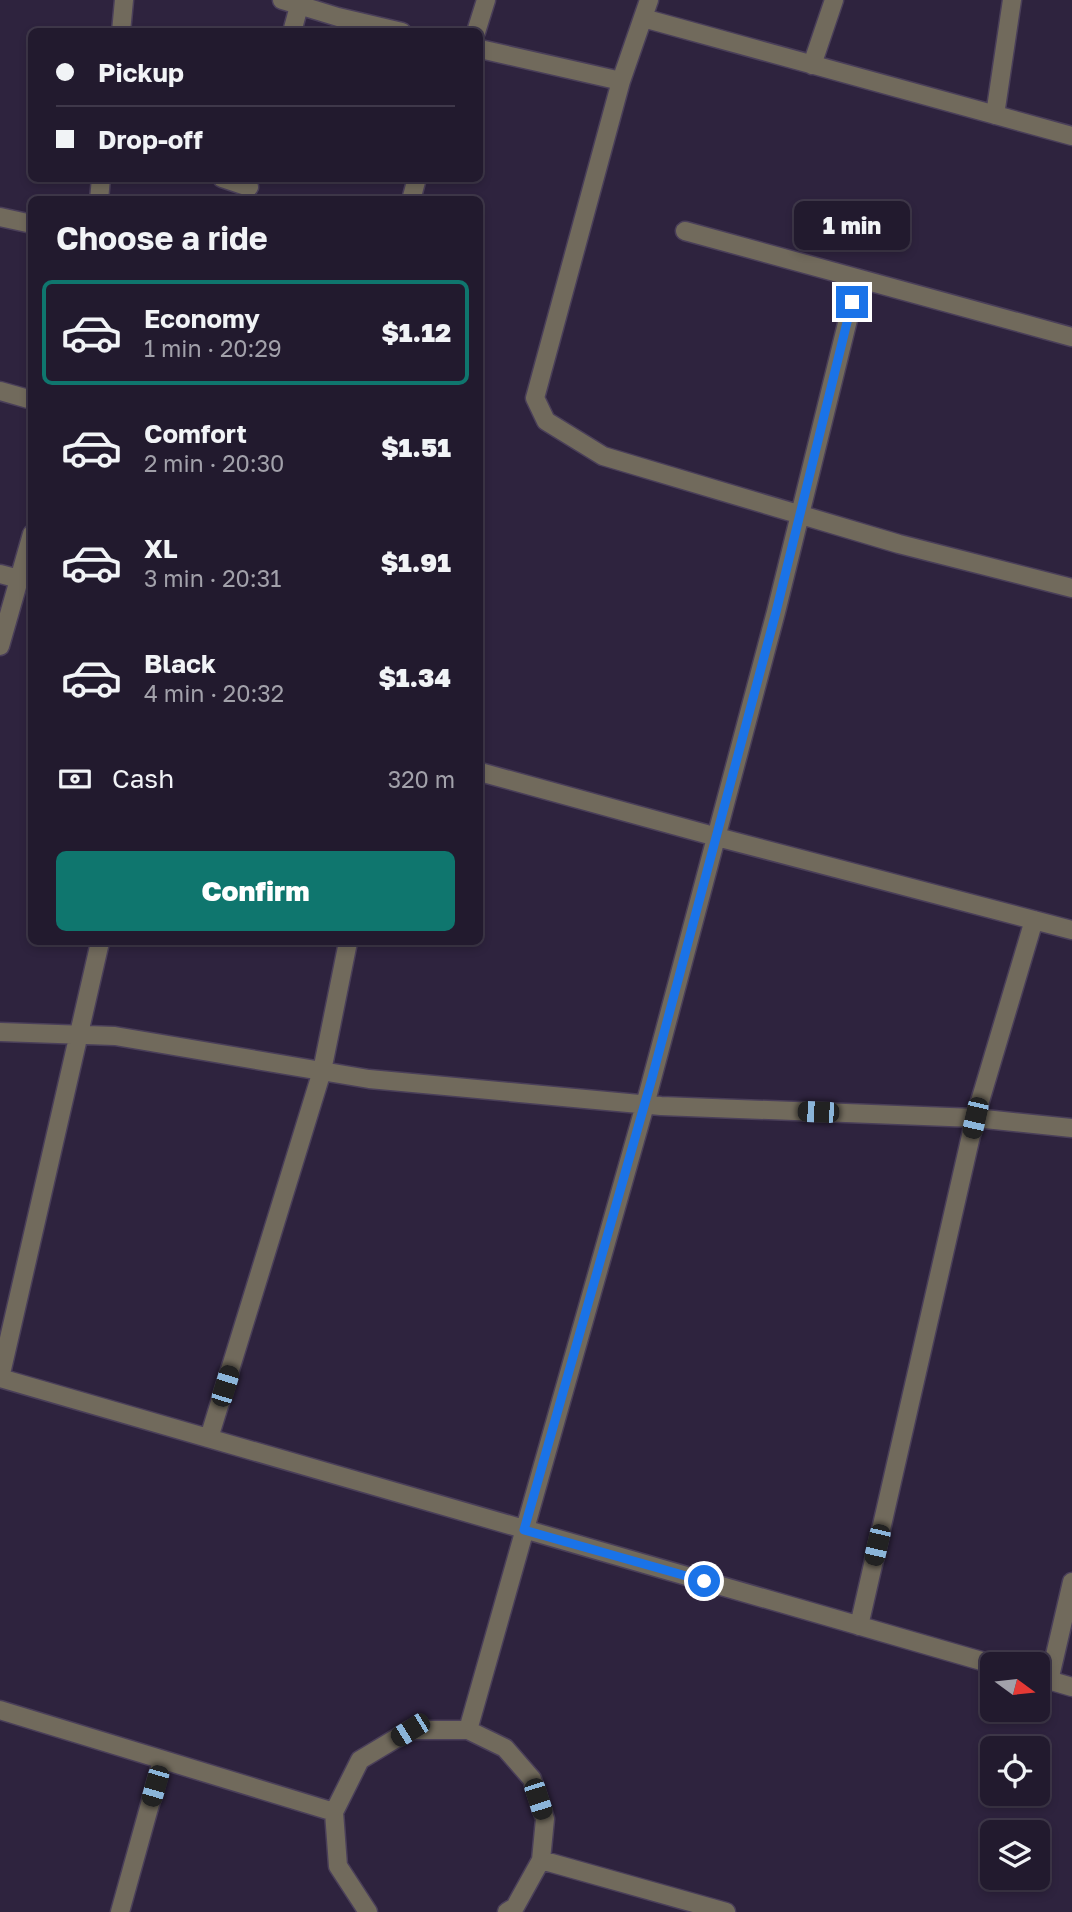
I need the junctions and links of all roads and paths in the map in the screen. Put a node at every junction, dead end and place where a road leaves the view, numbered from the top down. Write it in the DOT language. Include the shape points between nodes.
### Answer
graph roads {
  1 [pos="124,0"];
  2 [pos="486,0"];
  3 [pos="649,0"];
  4 [pos="834,0"];
  5 [pos="1012,0"];
  6 [pos="290,3"];
  7 [pos="330,7"];
  8 [pos="643,18"];
  9 [pos="121,28"];
  10 [pos="292,28"];
  11 [pos="390,28"];
  12 [pos="477,28"];
  13 [pos="483,50"];
  14 [pos="812,65"];
  15 [pos="621,81"];
  16 [pos="995,115"];
  17 [pos="1072,136"];
  18 [pos="0,217"];
  19 [pos="28,223"];
  20 [pos="685,231"];
  21 [pos="858,279"];
  22 [pos="1072,337"];
  23 [pos="0,391"];
  24 [pos="28,399"];
  25 [pos="800,515"];
  26 [pos="28,548"];
  27 [pos="0,574"];
  28 [pos="19,579"];
  29 [pos="1072,588"];
  30 [pos="0,646"];
  31 [pos="483,773"];
  32 [pos="716,837"];
  33 [pos="1034,920"];
  34 [pos="1072,930"];
  35 [pos="99,945"];
  36 [pos="347,945"];
  37 [pos="0,1032"];
  38 [pos="78,1035"];
  39 [pos="323,1071"];
  40 [pos="645,1105"];
  41 [pos="975,1118"];
  42 [pos="1072,1128"];
  43 [pos="0,1378"];
  44 [pos="209,1438"];
  45 [pos="524,1530"];
  46 [pos="1072,1582"];
  47 [pos="859,1626"];
  48 [pos="1050,1656"];
  49 [pos="980,1661"];
  50 [pos="1050,1681"];
  51 [pos="1072,1687"];
  52 [pos="0,1710"];
  53 [pos="468,1730"];
  54 [pos="162,1761"];
  55 [pos="334,1812"];
  56 [pos="541,1860"];
  57 [pos="120,1912"];
  58 [pos="368,1912"];
  59 [pos="507,1912"];
  60 [pos="726,1912"];
  1 -- 9 [label="street"];
  2 -- 12 [label="street"];
  3 -- 8 [label="street"];
  4 -- 14 [label="street"];
  5 -- 16 [label="street"];
  6 -- 7 [label="street"];
  6 -- 10 [label="street"];
  7 -- 11 [label="street"];
  8 -- 14 [label="street"];
  8 -- 15 [label="street"];
  13 -- 15 [label="street"];
  14 -- 16 [label="street"];
  15 -- 25 [label="street" via="535,398 546,421 603,456"];
  16 -- 17 [label="street"];
  18 -- 19 [label="street"];
  20 -- 21 [label="street"];
  21 -- 22 [label="street"];
  21 -- 25 [label="street"];
  23 -- 24 [label="street"];
  25 -- 29 [label="street"];
  25 -- 32 [label="street"];
  26 -- 28 [label="street"];
  27 -- 28 [label="street"];
  28 -- 30 [label="street"];
  31 -- 32 [label="street"];
  32 -- 33 [label="street"];
  32 -- 40 [label="street"];
  33 -- 34 [label="street"];
  33 -- 41 [label="street"];
  35 -- 38 [label="street"];
  36 -- 39 [label="street"];
  37 -- 38 [label="street"];
  38 -- 39 [label="street" via="114,1036"];
  38 -- 43 [label="street"];
  39 -- 40 [label="street"];
  39 -- 44 [label="street"];
  40 -- 41 [label="street"];
  40 -- 45 [label="street"];
  41 -- 42 [label="street"];
  41 -- 47 [label="street"];
  43 -- 44 [label="street"];
  44 -- 45 [label="street"];
  45 -- 47 [label="street"];
  45 -- 53 [label="street"];
  46 -- 48 [label="street"];
  47 -- 49 [label="street"];
  50 -- 51 [label="street"];
  52 -- 54 [label="street"];
  53 -- 55 [label="street" via="410,1730 360,1760"];
  53 -- 56 [label="street" via="505,1748 532,1780 545,1819"];
  54 -- 55 [label="street"];
  54 -- 57 [label="street"];
  55 -- 58 [label="street" via="338,1866"];
  56 -- 59 [label="street" via="515,1907"];
  56 -- 60 [label="street"];
}
